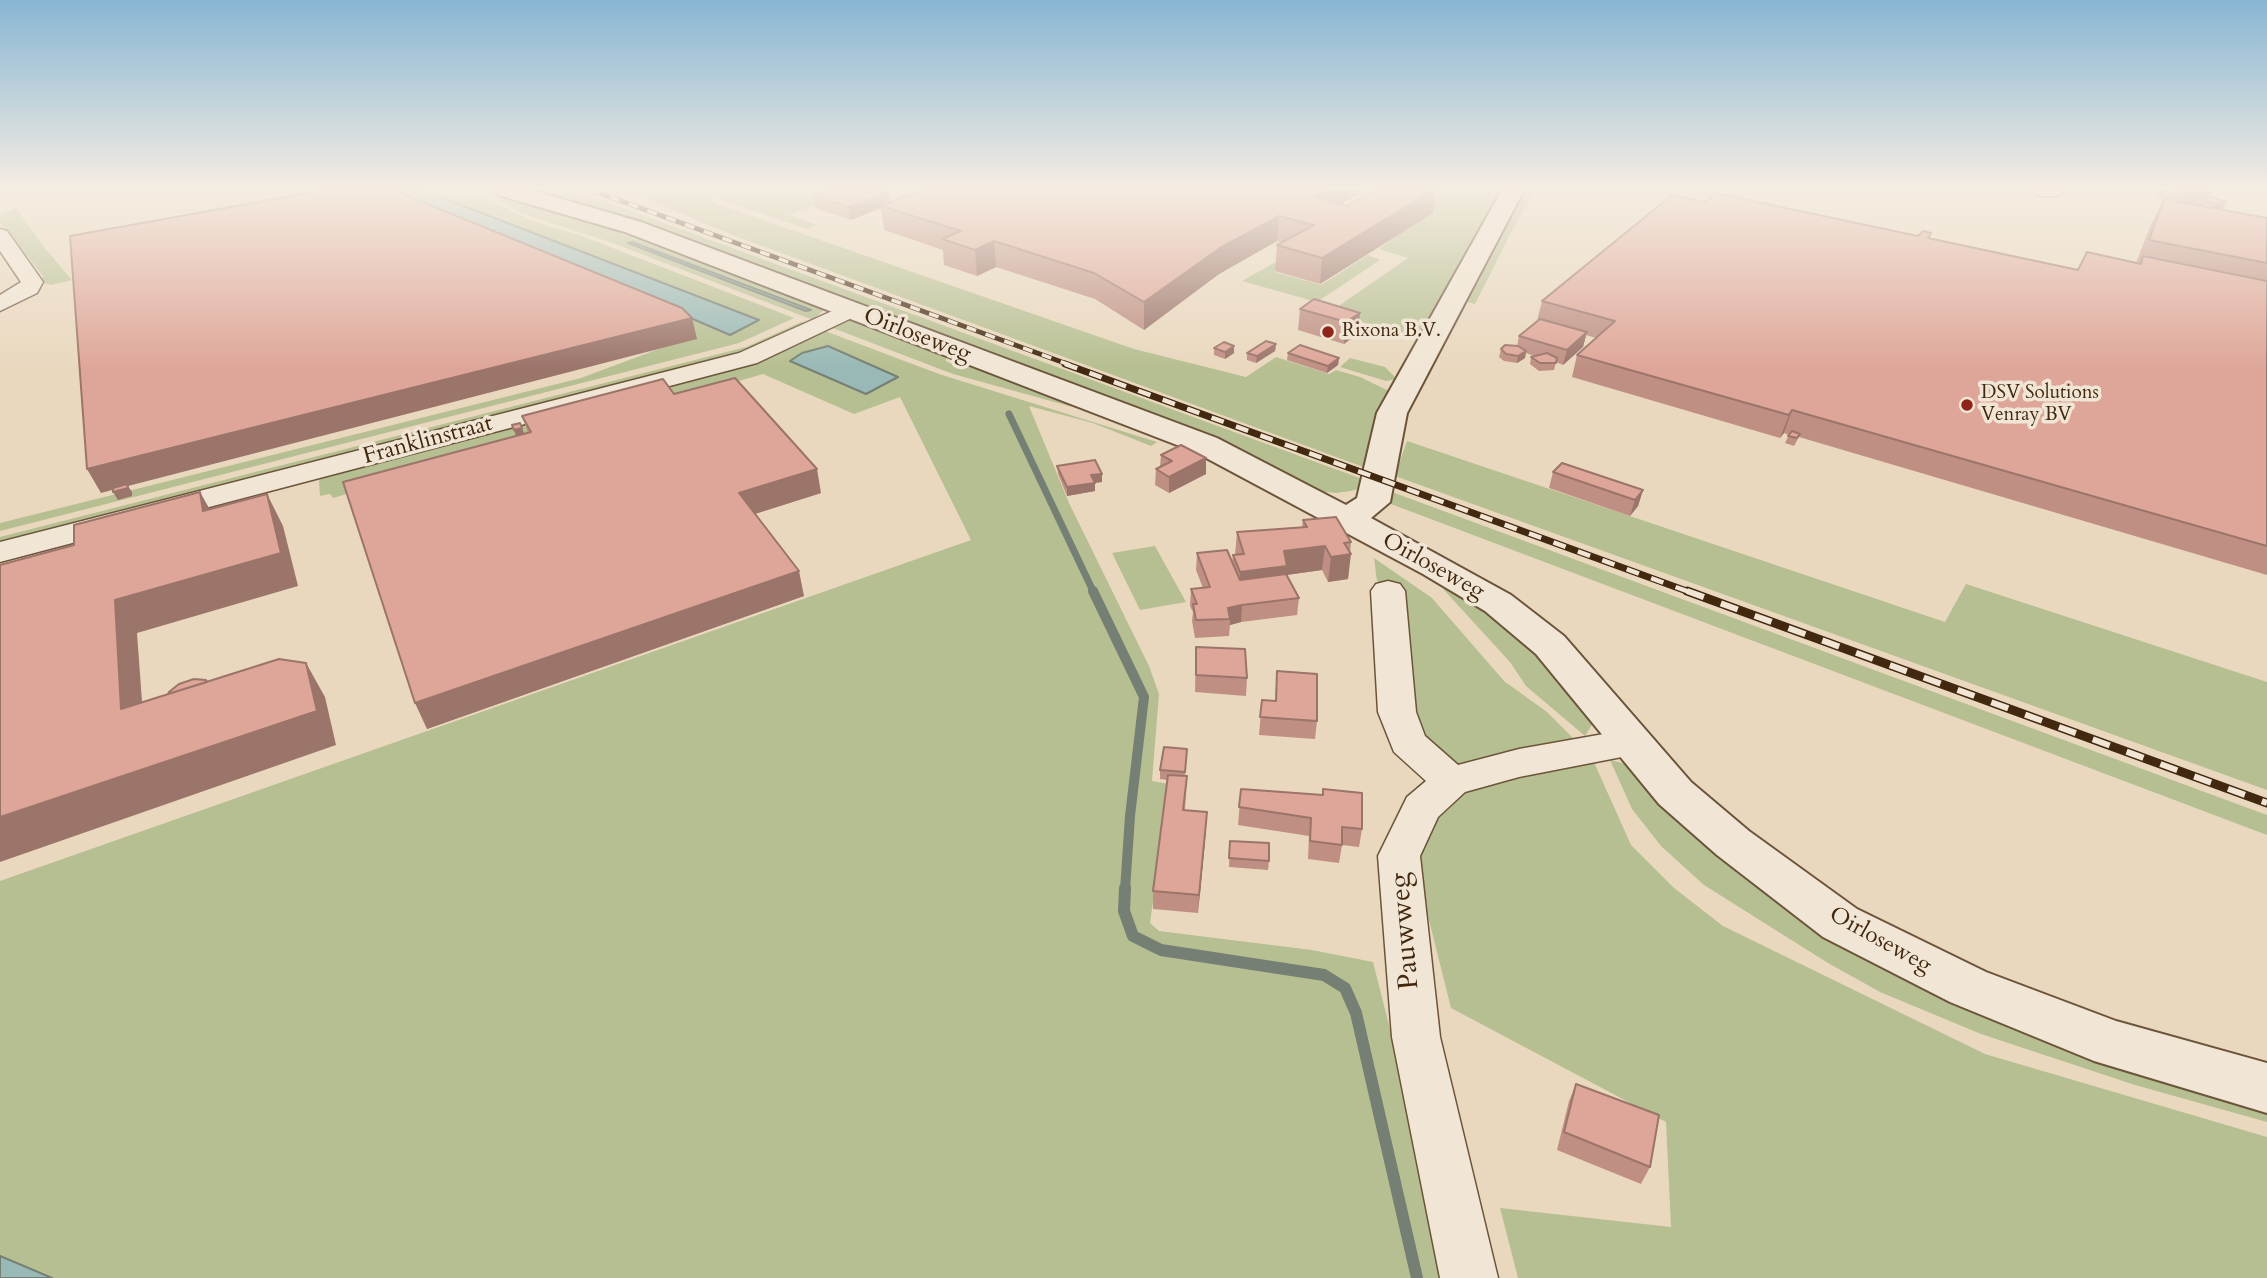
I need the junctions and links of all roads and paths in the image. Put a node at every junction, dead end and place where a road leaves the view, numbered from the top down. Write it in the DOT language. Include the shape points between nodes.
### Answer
graph roads {
  1 [pos="10,250"];
  2 [pos="692,250"];
  3 [pos="1481,250"];
  4 [pos="0,304"];
  5 [pos="850,310"];
  6 [pos="1348,520"];
  7 [pos="0,552"];
  8 [pos="1388,591"];
  9 [pos="1632,742"];
  10 [pos="1451,781"];
  11 [pos="2267,1088"];
  12 [pos="1469,1278"];
  1 -- 4 [label="street" via="32,282"];
  2 -- 5 [label="street, Oirloseweg"];
  3 -- 6 [label="street" via="1392,413 1373,502"];
  5 -- 6 [label="street, Oirloseweg" via="1206,445"];
  5 -- 7 [label="street, Franklinstraat" via="748,358"];
  6 -- 9 [label="street, Oirloseweg" via="1497,603 1550,645"];
  8 -- 10 [label="street, Oirloseweg" via="1397,712 1408,743"];
  9 -- 10 [label="street, Pauwweg"];
  9 -- 11 [label="street, Oirloseweg" via="1685,801 1733,843 1840,923 1968,988 2113,1044"];
  10 -- 12 [label="street, Pauwweg" via="1421,808 1399,856 1416,1037"];
}
